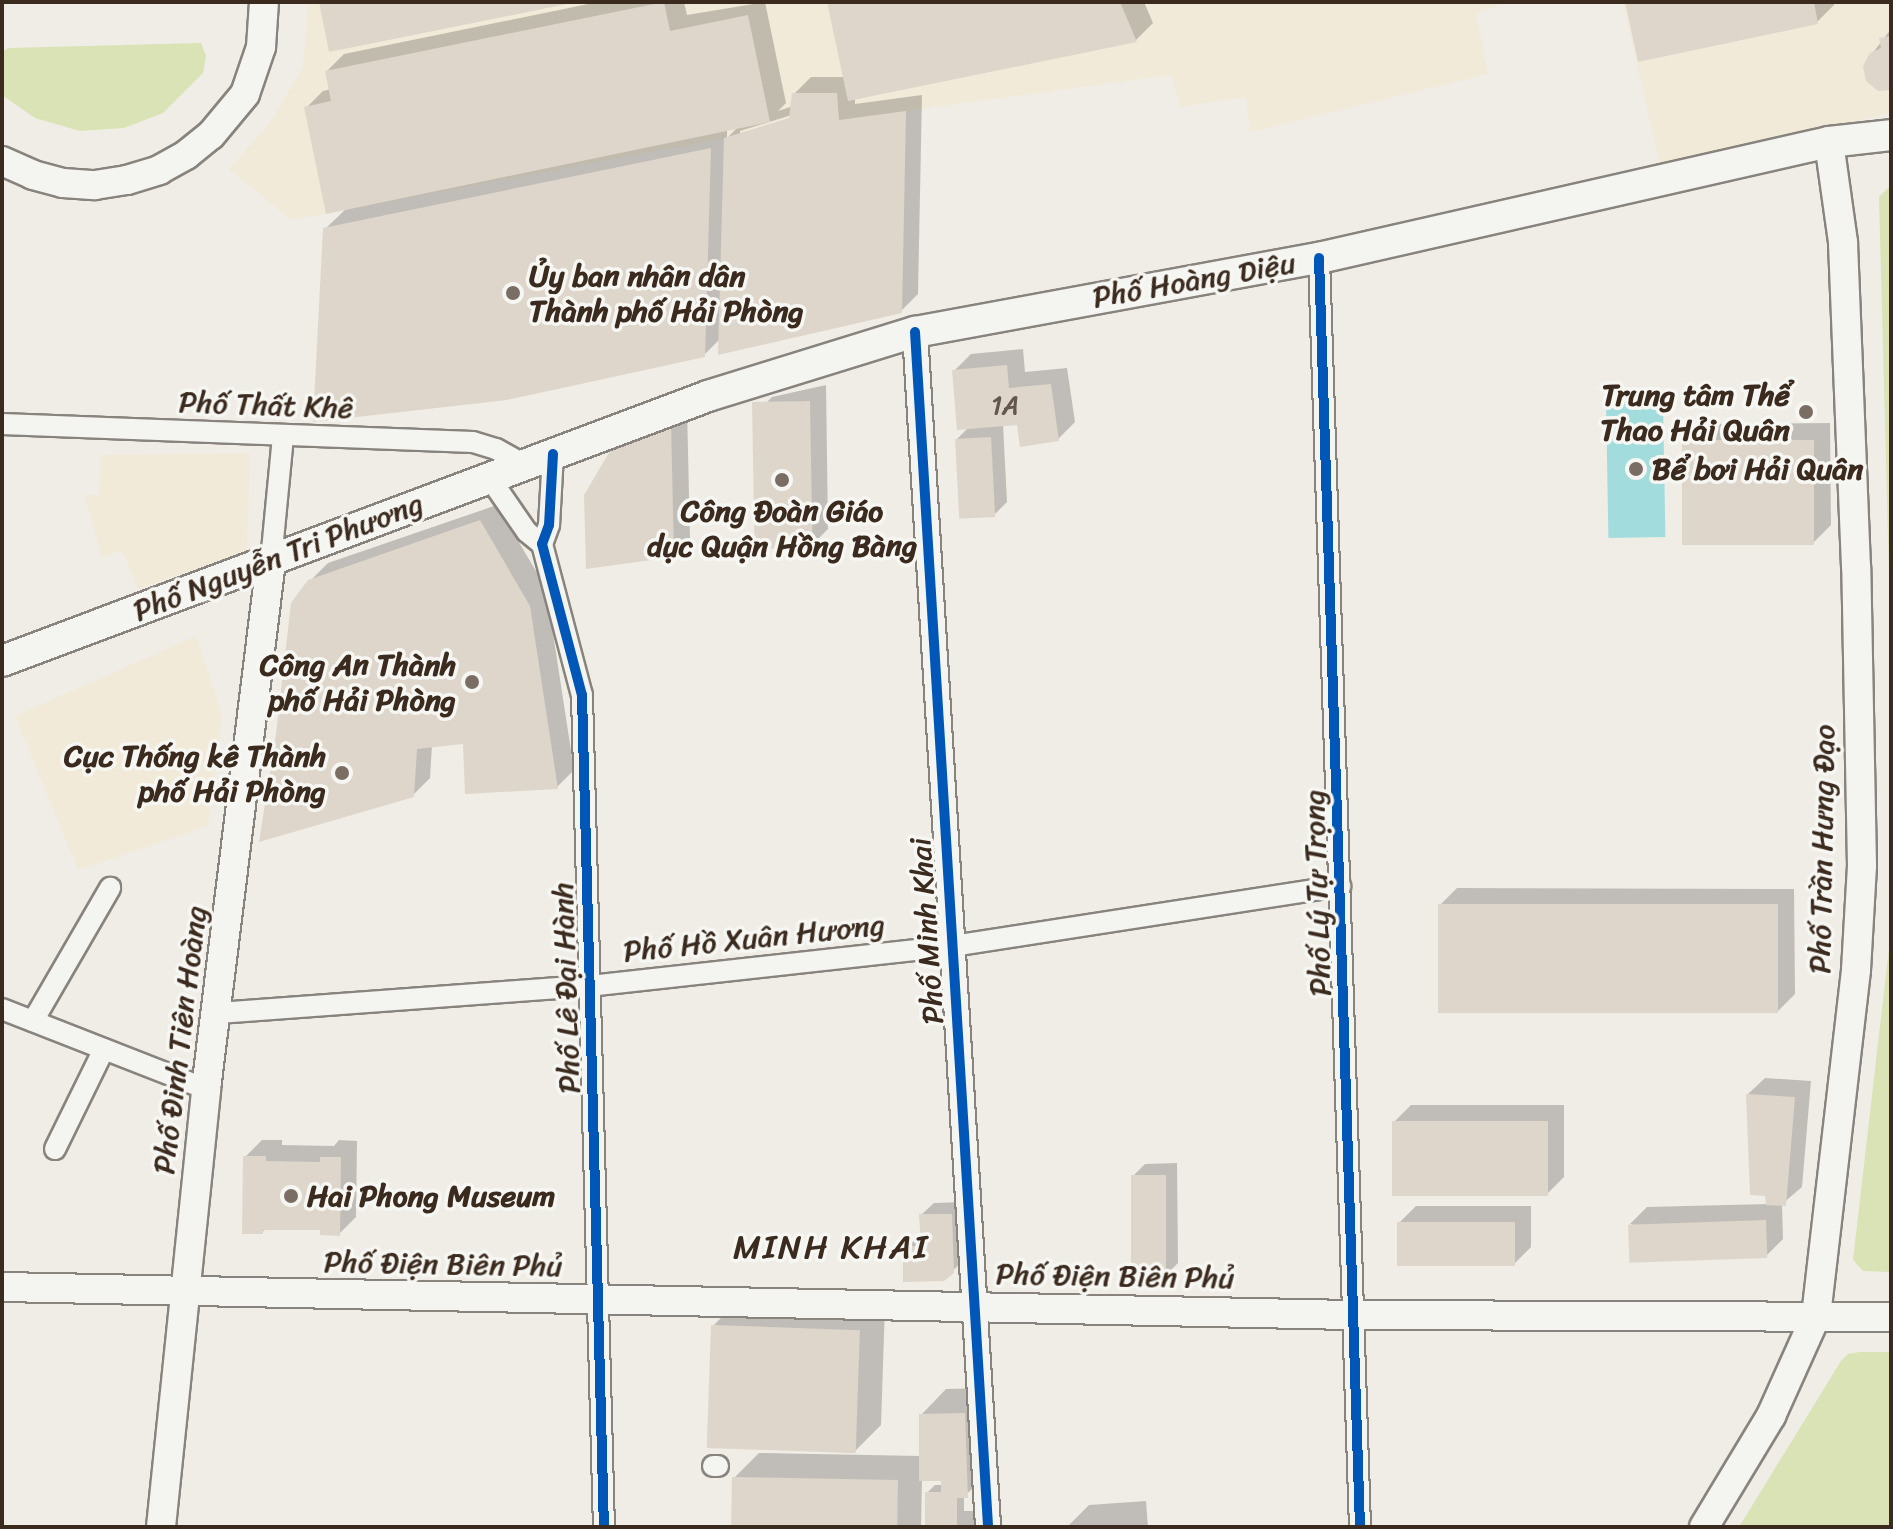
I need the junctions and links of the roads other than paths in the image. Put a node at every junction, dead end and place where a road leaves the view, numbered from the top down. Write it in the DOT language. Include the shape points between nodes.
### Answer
graph roads {
  1 [pos="243,2"];
  2 [pos="264,2"];
  3 [pos="1891,135"];
  4 [pos="1829,142"];
  5 [pos="2,158"];
  6 [pos="1319,258"];
  7 [pos="915,332"];
  8 [pos="2,424"];
  9 [pos="283,437"];
  10 [pos="553,454"];
  11 [pos="523,464"];
  12 [pos="489,477"];
  13 [pos="542,544"];
  14 [pos="271,561"];
  15 [pos="2,661"];
  16 [pos="1340,886"];
  17 [pos="110,888"];
  18 [pos="952,946"];
  19 [pos="589,986"];
  20 [pos="2,1009"];
  21 [pos="218,1013"];
  22 [pos="33,1021"];
  23 [pos="104,1049"];
  24 [pos="206,1089"];
  25 [pos="55,1149"];
  26 [pos="2,1287"];
  27 [pos="186,1291"];
  28 [pos="599,1302"];
  29 [pos="974,1307"];
  30 [pos="1354,1315"];
  31 [pos="1816,1316"];
  32 [pos="1891,1317"];
  33 [pos="161,1527"];
  34 [pos="604,1527"];
  35 [pos="988,1527"];
  36 [pos="1360,1527"];
  37 [pos="1704,1527"];
  1 -- 5 [label="main road" via="255,47 240,92 184,151 127,176 65,178"];
  2 -- 5 [label="main road" via="261,47 245,94 186,155 138,177 95,185 63,183"];
  3 -- 4 [label="main road, Phố Hoàng Diệu"];
  4 -- 6 [label="main road, Phố Hoàng Diệu"];
  4 -- 31 [label="main road, Phố Trần Hưng Đạo" via="1844,257 1862,866 1856,970"];
  6 -- 7 [label="main road, Phố Hoàng Diệu"];
  6 -- 16 [label="street, Phố Lý Tự Trọng"];
  7 -- 10 [label="main road, Phố Hoàng Diệu" via="708,396"];
  7 -- 18 [label="street, Phố Minh Khai"];
  8 -- 9 [label="street, Phố Thất Khê"];
  9 -- 11 [label="street, Phố Thất Khê" via="473,442"];
  9 -- 14 [label="street"];
  10 -- 11 [label="main road, Phố Nguyễn Tri Phương"];
  10 -- 13 [label="street, Phố Lê Đại Hành" via="549,525"];
  11 -- 12 [label="main road, Phố Nguyễn Tri Phương"];
  12 -- 13 [label="street, Phố Lê Đại Hành" via="527,532"];
  12 -- 14 [label="main road, Phố Nguyễn Tri Phương"];
  13 -- 19 [label="street, Phố Lê Đại Hành" via="582,695"];
  14 -- 15 [label="main road, Phố Nguyễn Tri Phương"];
  14 -- 21 [label="main road, Phố Đinh Tiên Hoàng"];
  16 -- 18 [label="street, Phố Hồ Xuân Hương"];
  16 -- 30 [label="street, Phố Lý Tự Trọng"];
  17 -- 22 [label="street"];
  18 -- 19 [label="street, Phố Hồ Xuân Hương"];
  18 -- 29 [label="street, Phố Minh Khai"];
  19 -- 21 [label="street, Phố Hồ Xuân Hương"];
  19 -- 28 [label="street, Phố Lê Đại Hành"];
  20 -- 22 [label="street"];
  21 -- 24 [label="main road, Phố Đinh Tiên Hoàng"];
  22 -- 23 [label="street"];
  23 -- 24 [label="street"];
  23 -- 25 [label="street"];
  24 -- 27 [label="main road, Phố Đinh Tiên Hoàng"];
  26 -- 27 [label="main road, Phố Điện Biên Phủ"];
  27 -- 28 [label="main road, Phố Điện Biên Phủ"];
  27 -- 33 [label="main road, Phố Đinh Tiên Hoàng"];
  28 -- 29 [label="main road, Phố Điện Biên Phủ"];
  28 -- 34 [label="street, Phố Lê Đại Hành"];
  29 -- 30 [label="main road, Phố Điện Biên Phủ"];
  29 -- 35 [label="street, Phố Minh Khai"];
  30 -- 31 [label="main road, Phố Điện Biên Phủ"];
  30 -- 36 [label="street, Phố Lý Tự Trọng"];
  31 -- 32 [label="main road, Phố Điện Biên Phủ"];
  31 -- 37 [label="main road, Phố Trần Hưng Đạo" via="1771,1416"];
}
